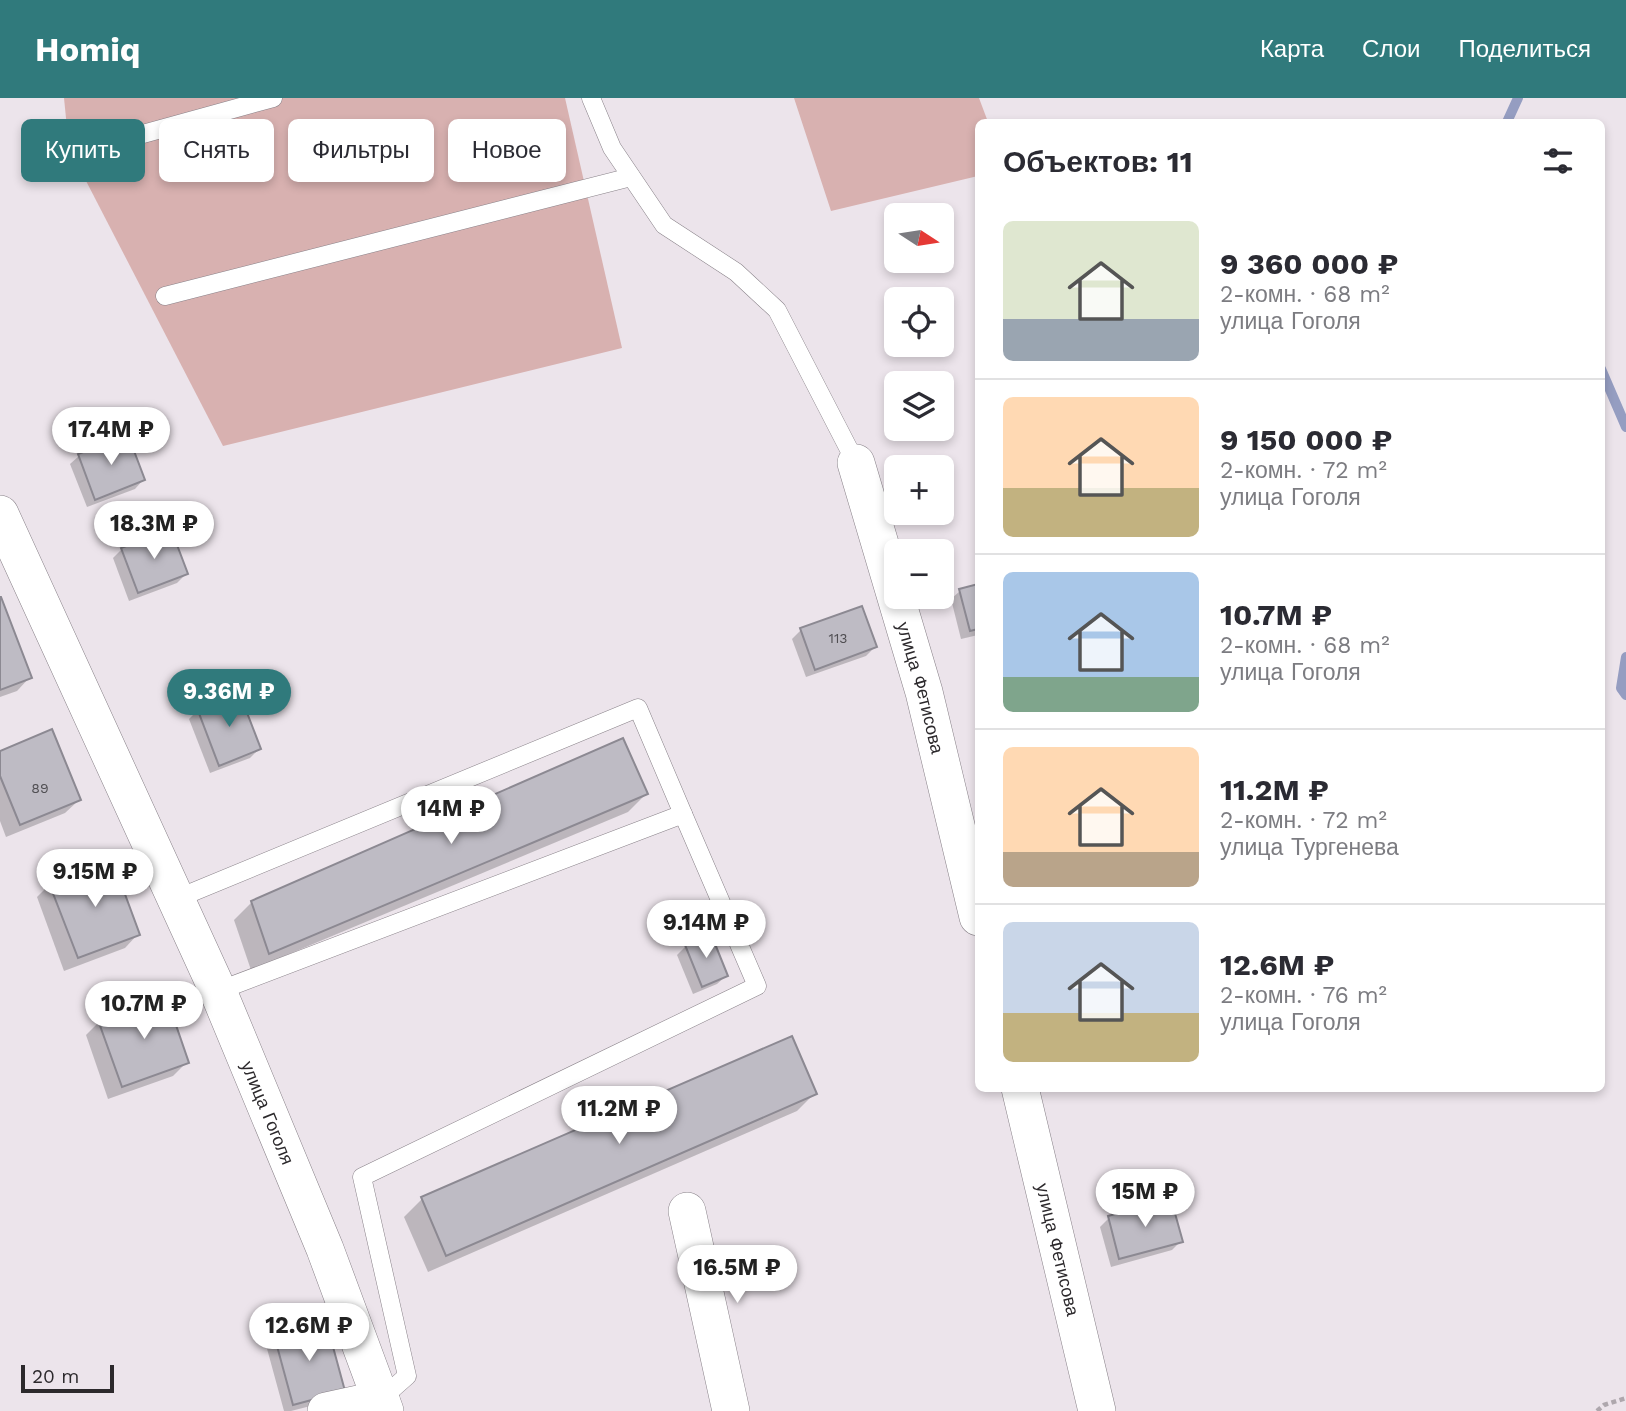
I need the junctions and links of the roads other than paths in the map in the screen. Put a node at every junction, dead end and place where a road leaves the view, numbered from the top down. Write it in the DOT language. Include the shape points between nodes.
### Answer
graph roads {
  1 [pos="273,98"];
  2 [pos="591,98"];
  3 [pos="145,133"];
  4 [pos="631,177"];
  5 [pos="165,296"];
  6 [pos="856,463"];
  7 [pos="0,514"];
  8 [pos="683,814"];
  9 [pos="176,899"];
  10 [pos="975,904"];
  11 [pos="218,991"];
  12 [pos="1021,1092"];
  13 [pos="687,1211"];
  14 [pos="383,1405"];
  15 [pos="326,1411"];
  16 [pos="731,1411"];
  17 [pos="1097,1411"];
  1 -- 3 [label="lane"];
  2 -- 4 [label="lane" via="612,148"];
  4 -- 5 [label="lane"];
  4 -- 6 [label="lane" via="664,225 736,272 776,310"];
  6 -- 10 [label="street, улица Фетисова" via="924,692"];
  7 -- 9 [label="street, улица Гоголя"];
  8 -- 9 [label="lane" via="638,708"];
  8 -- 11 [label="lane"];
  8 -- 14 [label="lane" via="757,986 362,1177 407,1376"];
  9 -- 11 [label="street, улица Гоголя"];
  11 -- 14 [label="street, улица Гоголя" via="325,1250"];
  12 -- 17 [label="street, улица Фетисова"];
  13 -- 16 [label="street"];
  14 -- 15 [label="street"];
}
